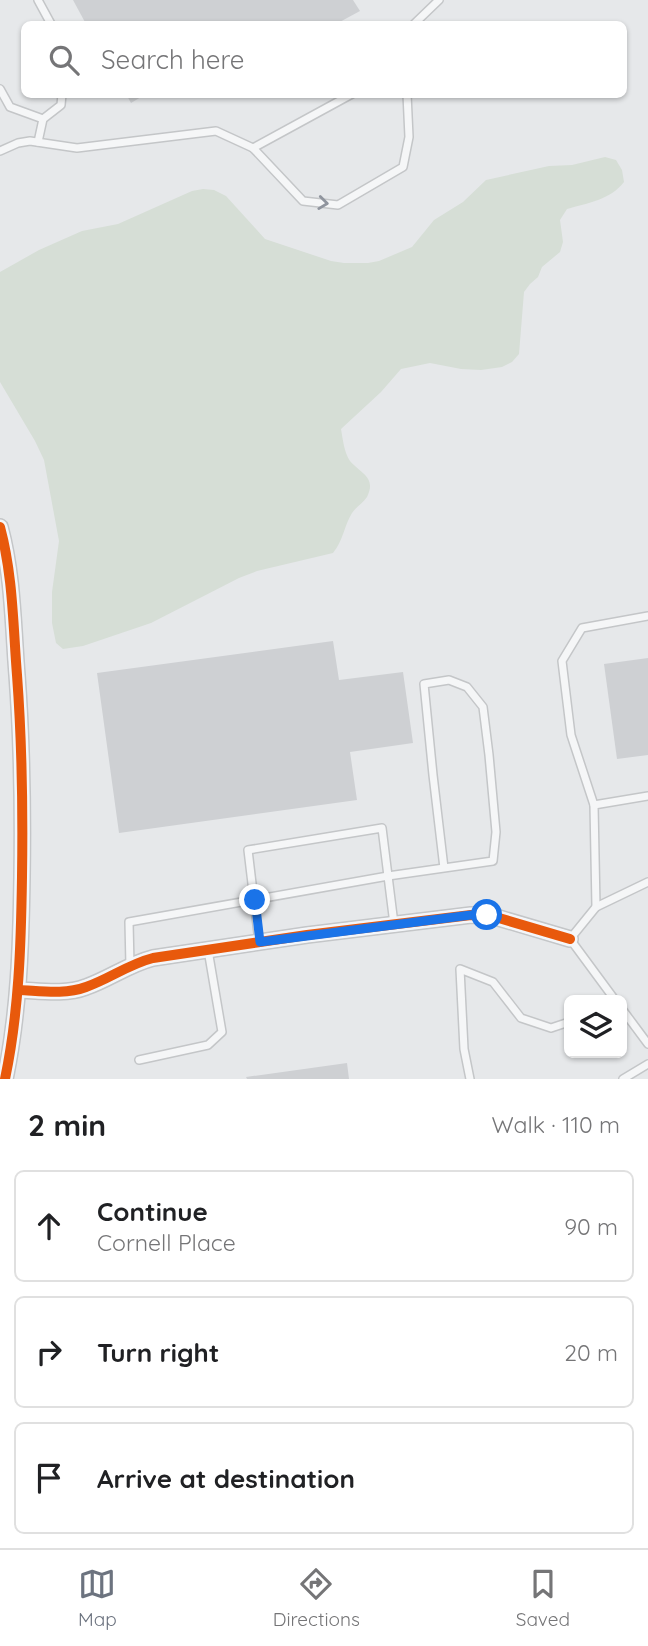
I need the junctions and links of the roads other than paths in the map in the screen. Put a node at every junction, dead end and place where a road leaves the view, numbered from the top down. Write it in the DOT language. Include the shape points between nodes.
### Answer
graph roads {
  1 [pos="38,0"];
  2 [pos="439,0"];
  3 [pos="49,21"];
  4 [pos="417,21"];
  5 [pos="0,89"];
  6 [pos="62,98"];
  7 [pos="345,98"];
  8 [pos="407,98"];
  9 [pos="43,119"];
  10 [pos="38,142"];
  11 [pos="253,148"];
  12 [pos="0,150"];
  13 [pos="0,527"];
  14 [pos="648,616"];
  15 [pos="648,796"];
  16 [pos="594,805"];
  17 [pos="444,868"];
  18 [pos="388,876"];
  19 [pos="648,882"];
  20 [pos="255,900"];
  21 [pos="596,907"];
  22 [pos="394,925"];
  23 [pos="570,939"];
  24 [pos="260,942"];
  25 [pos="208,950"];
  26 [pos="130,966"];
  27 [pos="19,990"];
  28 [pos="611,995"];
  29 [pos="627,1016"];
  30 [pos="564,1024"];
  31 [pos="648,1044"];
  32 [pos="139,1060"];
  33 [pos="648,1064"];
  34 [pos="5,1079"];
  35 [pos="470,1079"];
  36 [pos="623,1079"];
  1 -- 3 [label="lane"];
  2 -- 4 [label="lane"];
  5 -- 9 [label="lane" via="10,107"];
  6 -- 9 [label="lane" via="61,105"];
  7 -- 11 [label="lane"];
  11 -- 8 [label="lane, one-way" via="303,201 338,205 403,167 410,137"];
  9 -- 10 [label="lane"];
  10 -- 11 [label="lane" via="77,148 216,131"];
  10 -- 12 [label="lane"];
  13 -- 27 [label="street" via="12,591 19,699 23,851"];
  14 -- 16 [label="lane" via="582,628 562,661 571,735"];
  15 -- 16 [label="lane"];
  16 -- 21 [label="lane"];
  17 -- 17 [label="lane" via="493,861 496,832 483,707 467,687 449,680 424,684"];
  17 -- 18 [label="lane"];
  18 -- 20 [label="lane"];
  18 -- 20 [label="lane" via="382,828 248,850"];
  18 -- 22 [label="lane"];
  19 -- 21 [label="lane"];
  20 -- 24 [label="lane"];
  20 -- 26 [label="lane" via="129,922"];
  21 -- 23 [label="lane"];
  22 -- 23 [label="street" via="482,915"];
  22 -- 24 [label="street"];
  23 -- 28 [label="lane"];
  24 -- 25 [label="street"];
  25 -- 26 [label="street"];
  25 -- 32 [label="lane" via="222,1032 208,1045"];
  26 -- 27 [label="street" via="78,990"];
  27 -- 34 [label="street"];
  29 -- 31 [label="lane"];
  30 -- 35 [label="lane" via="551,1028 521,1018 493,982 460,970"];
  33 -- 36 [label="lane"];
}
